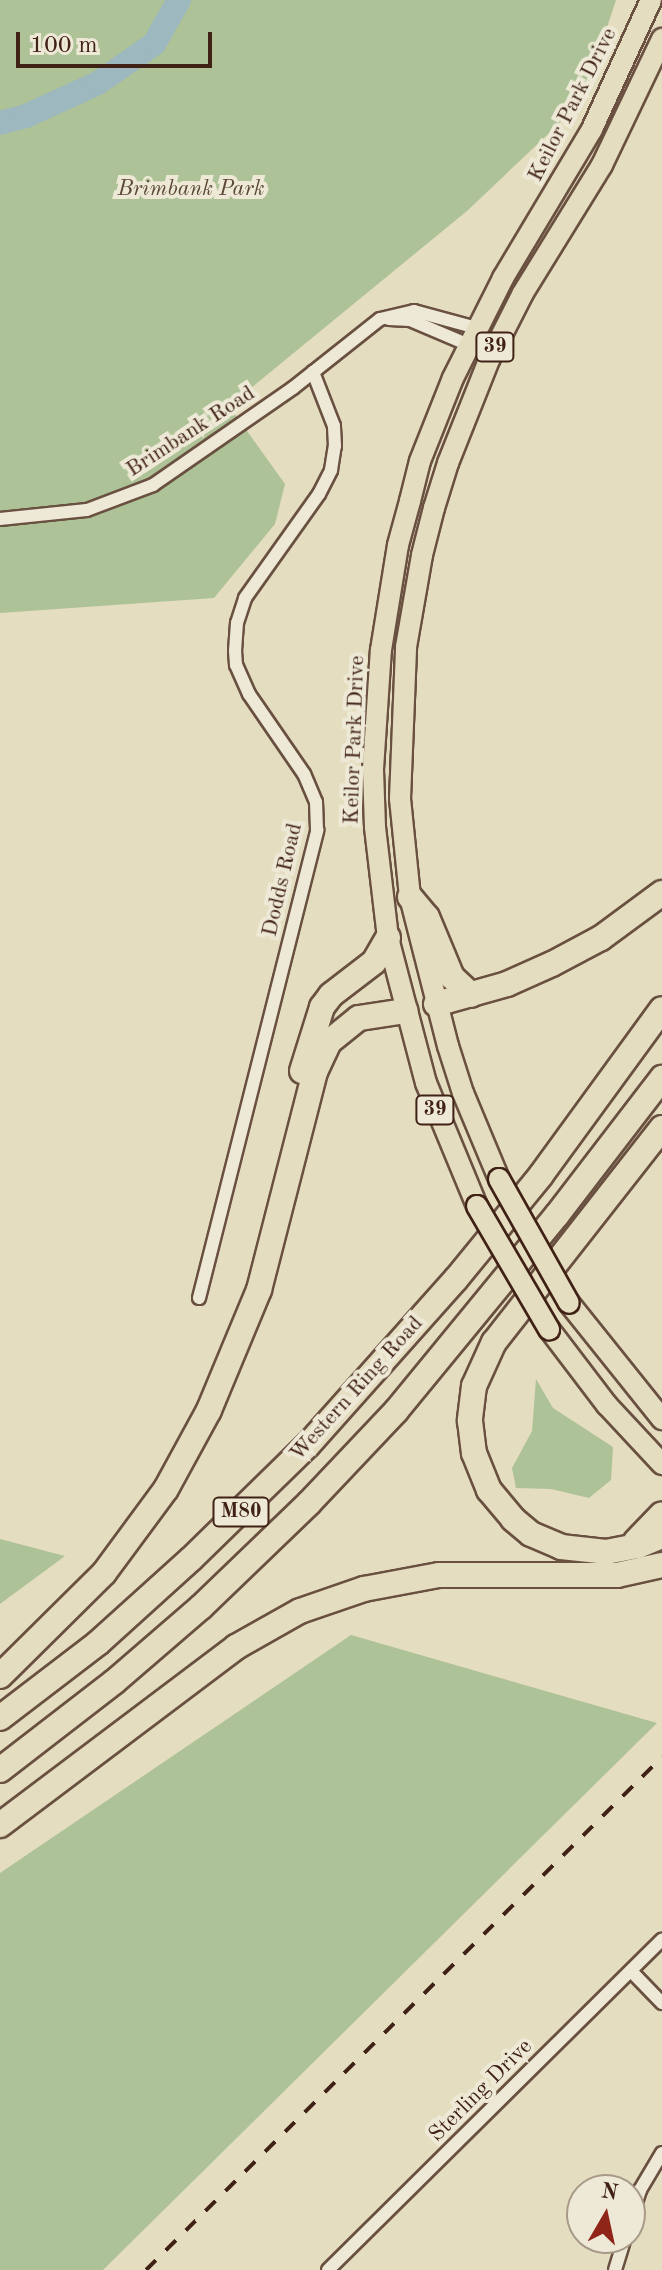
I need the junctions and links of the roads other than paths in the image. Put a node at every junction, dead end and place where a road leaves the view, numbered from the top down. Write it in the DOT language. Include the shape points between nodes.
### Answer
graph roads {
  1 [pos="651,0"];
  2 [pos="662,39"];
  3 [pos="380,319"];
  4 [pos="473,336"];
  5 [pos="500,336"];
  6 [pos="313,372"];
  7 [pos="0,519"];
  8 [pos="662,893"];
  9 [pos="410,897"];
  10 [pos="388,938"];
  11 [pos="471,995"];
  12 [pos="436,1004"];
  13 [pos="662,1009"];
  14 [pos="405,1011"];
  15 [pos="662,1078"];
  16 [pos="662,1128"];
  17 [pos="280,1212"];
  18 [pos="199,1298"];
  19 [pos="662,1419"];
  20 [pos="662,1464"];
  21 [pos="662,1514"];
  22 [pos="662,1536"];
  23 [pos="624,1549"];
  24 [pos="662,1565"];
  25 [pos="0,1676"];
  26 [pos="0,1718"];
  27 [pos="0,1770"];
  28 [pos="0,1825"];
  29 [pos="662,1940"];
  30 [pos="631,1971"];
  31 [pos="662,2003"];
  32 [pos="662,2153"];
  33 [pos="646,2180"];
  34 [pos="328,2270"];
  1 -- 4 [label="main road, Keilor Park Drive / 39" via="592,129"];
  2 -- 5 [label="main road, Keilor Park Drive / 39" via="602,165"];
  3 -- 4 [label="street" via="410,320"];
  3 -- 4 [label="street, Brimbank Road" via="414,311"];
  3 -- 6 [label="street, Brimbank Road"];
  4 -- 5 [label="main road"];
  4 -- 10 [label="main road, Keilor Park Drive / 39" via="420,461 398,545 381,650 373,769"];
  5 -- 9 [label="main road, Keilor Park Drive / 39" via="448,463 413,604 400,744"];
  6 -- 7 [label="street, Brimbank Road" via="177,470 132,495 87,510"];
  6 -- 18 [label="street, Dodds Road" via="334,426 331,470 245,598 235,651 249,694 304,774 318,821"];
  8 -- 11 [label="highway" via="578,951"];
  9 -- 11 [label="highway" via="427,917 452,977"];
  9 -- 12 [label="main road, Keilor Park Drive / 39"];
  10 -- 14 [label="main road, Keilor Park Drive / 39"];
  10 -- 17 [label="highway" via="377,958 331,995 317,1019 298,1094"];
  11 -- 12 [label="highway"];
  12 -- 14 [label="main road"];
  12 -- 19 [label="main road, Keilor Park Drive / 39, bridge" via="463,1093 527,1235 569,1303"];
  13 -- 26 [label="highway, Western Ring Road / M80" via="532,1186 308,1445 98,1643"];
  14 -- 17 [label="highway" via="359,1018 329,1042 315,1072"];
  14 -- 20 [label="main road, Keilor Park Drive / 39, bridge" via="440,1125 477,1206 549,1329 607,1405"];
  15 -- 27 [label="highway, Western Ring Road / M80" via="396,1411 309,1503 201,1607"];
  16 -- 23 [label="highway" via="494,1342 480,1367 470,1409 478,1467 494,1498 513,1519 561,1547"];
  17 -- 25 [label="highway" via="248,1324 166,1489 104,1573"];
  21 -- 23 [label="highway"];
  22 -- 23 [label="highway"];
  24 -- 28 [label="highway" via="617,1575 439,1575 364,1589 300,1611 236,1647"];
  29 -- 30 [label="street, Sterling Drive"];
  30 -- 31 [label="street"];
  30 -- 34 [label="street, Sterling Drive"];
  32 -- 33 [label="street"];
}
